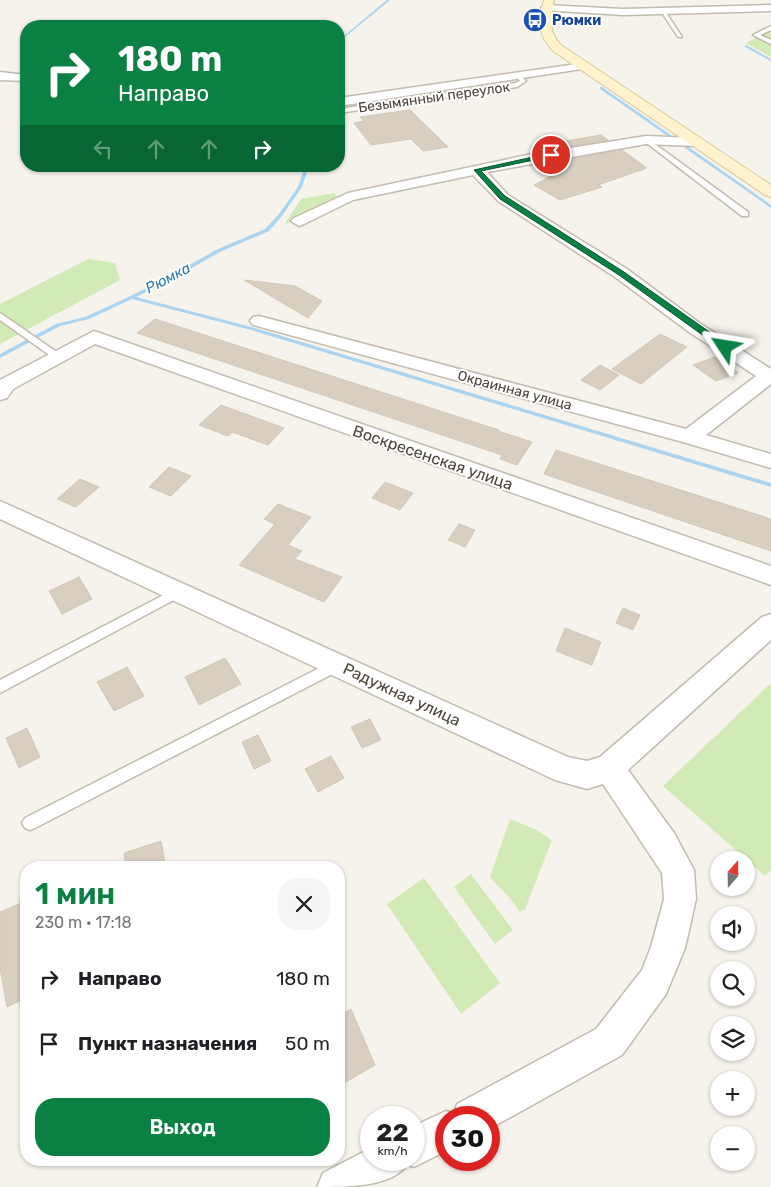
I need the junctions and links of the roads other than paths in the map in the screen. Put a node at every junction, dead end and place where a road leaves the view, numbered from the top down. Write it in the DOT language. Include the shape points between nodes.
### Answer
graph roads {
  1 [pos="547,4"];
  2 [pos="771,8"];
  3 [pos="664,12"];
  4 [pos="771,28"];
  5 [pos="680,36"];
  6 [pos="771,42"];
  7 [pos="584,66"];
  8 [pos="0,76"];
  9 [pos="520,77"];
  10 [pos="20,78"];
  11 [pos="345,101"];
  12 [pos="345,110"];
  13 [pos="646,140"];
  14 [pos="695,142"];
  15 [pos="477,170"];
  16 [pos="771,192"];
  17 [pos="745,214"];
  18 [pos="300,221"];
  19 [pos="0,316"];
  20 [pos="259,320"];
  21 [pos="58,357"];
  22 [pos="0,394"];
  23 [pos="690,437"];
  24 [pos="771,461"];
  25 [pos="0,509"];
  26 [pos="771,576"];
  27 [pos="179,592"];
  28 [pos="771,624"];
  29 [pos="339,664"];
  30 [pos="0,687"];
  31 [pos="609,768"];
  32 [pos="30,823"];
  33 [pos="494,1106"];
  34 [pos="368,1171"];
  35 [pos="337,1187"];
  1 -- 3 [label="street" via="624,12"];
  1 -- 7 [label="main road" via="545,34 557,48"];
  2 -- 3 [label="street"];
  3 -- 5 [label="lane"];
  4 -- 6 [label="lane" via="756,35"];
  7 -- 9 [label="street"];
  7 -- 14 [label="main road"];
  8 -- 10 [label="street"];
  9 -- 11 [label="street"];
  9 -- 12 [label="lane, Безымянный переулок" via="522,81 517,85"];
  13 -- 14 [label="street"];
  13 -- 15 [label="street"];
  13 -- 17 [label="lane"];
  14 -- 16 [label="main road"];
  15 -- 18 [label="street" via="348,197"];
  15 -- 23 [label="street" via="503,198 769,376"];
  19 -- 21 [label="lane"];
  20 -- 23 [label="street, Окраинная улица"];
  21 -- 22 [label="street" via="6,385"];
  21 -- 26 [label="street, Воскресенская улица" via="94,337"];
  23 -- 24 [label="street, Окраинная улица"];
  25 -- 27 [label="street, Радужная улица"];
  27 -- 29 [label="street, Радужная улица"];
  27 -- 30 [label="lane"];
  28 -- 31 [label="street, Радужная улица"];
  29 -- 31 [label="street, Радужная улица" via="565,770 587,775"];
  29 -- 32 [label="lane"];
  31 -- 33 [label="street" via="678,870 680,899 668,948 654,982 609,1042"];
  34 -- 35 [label="street"];
}
